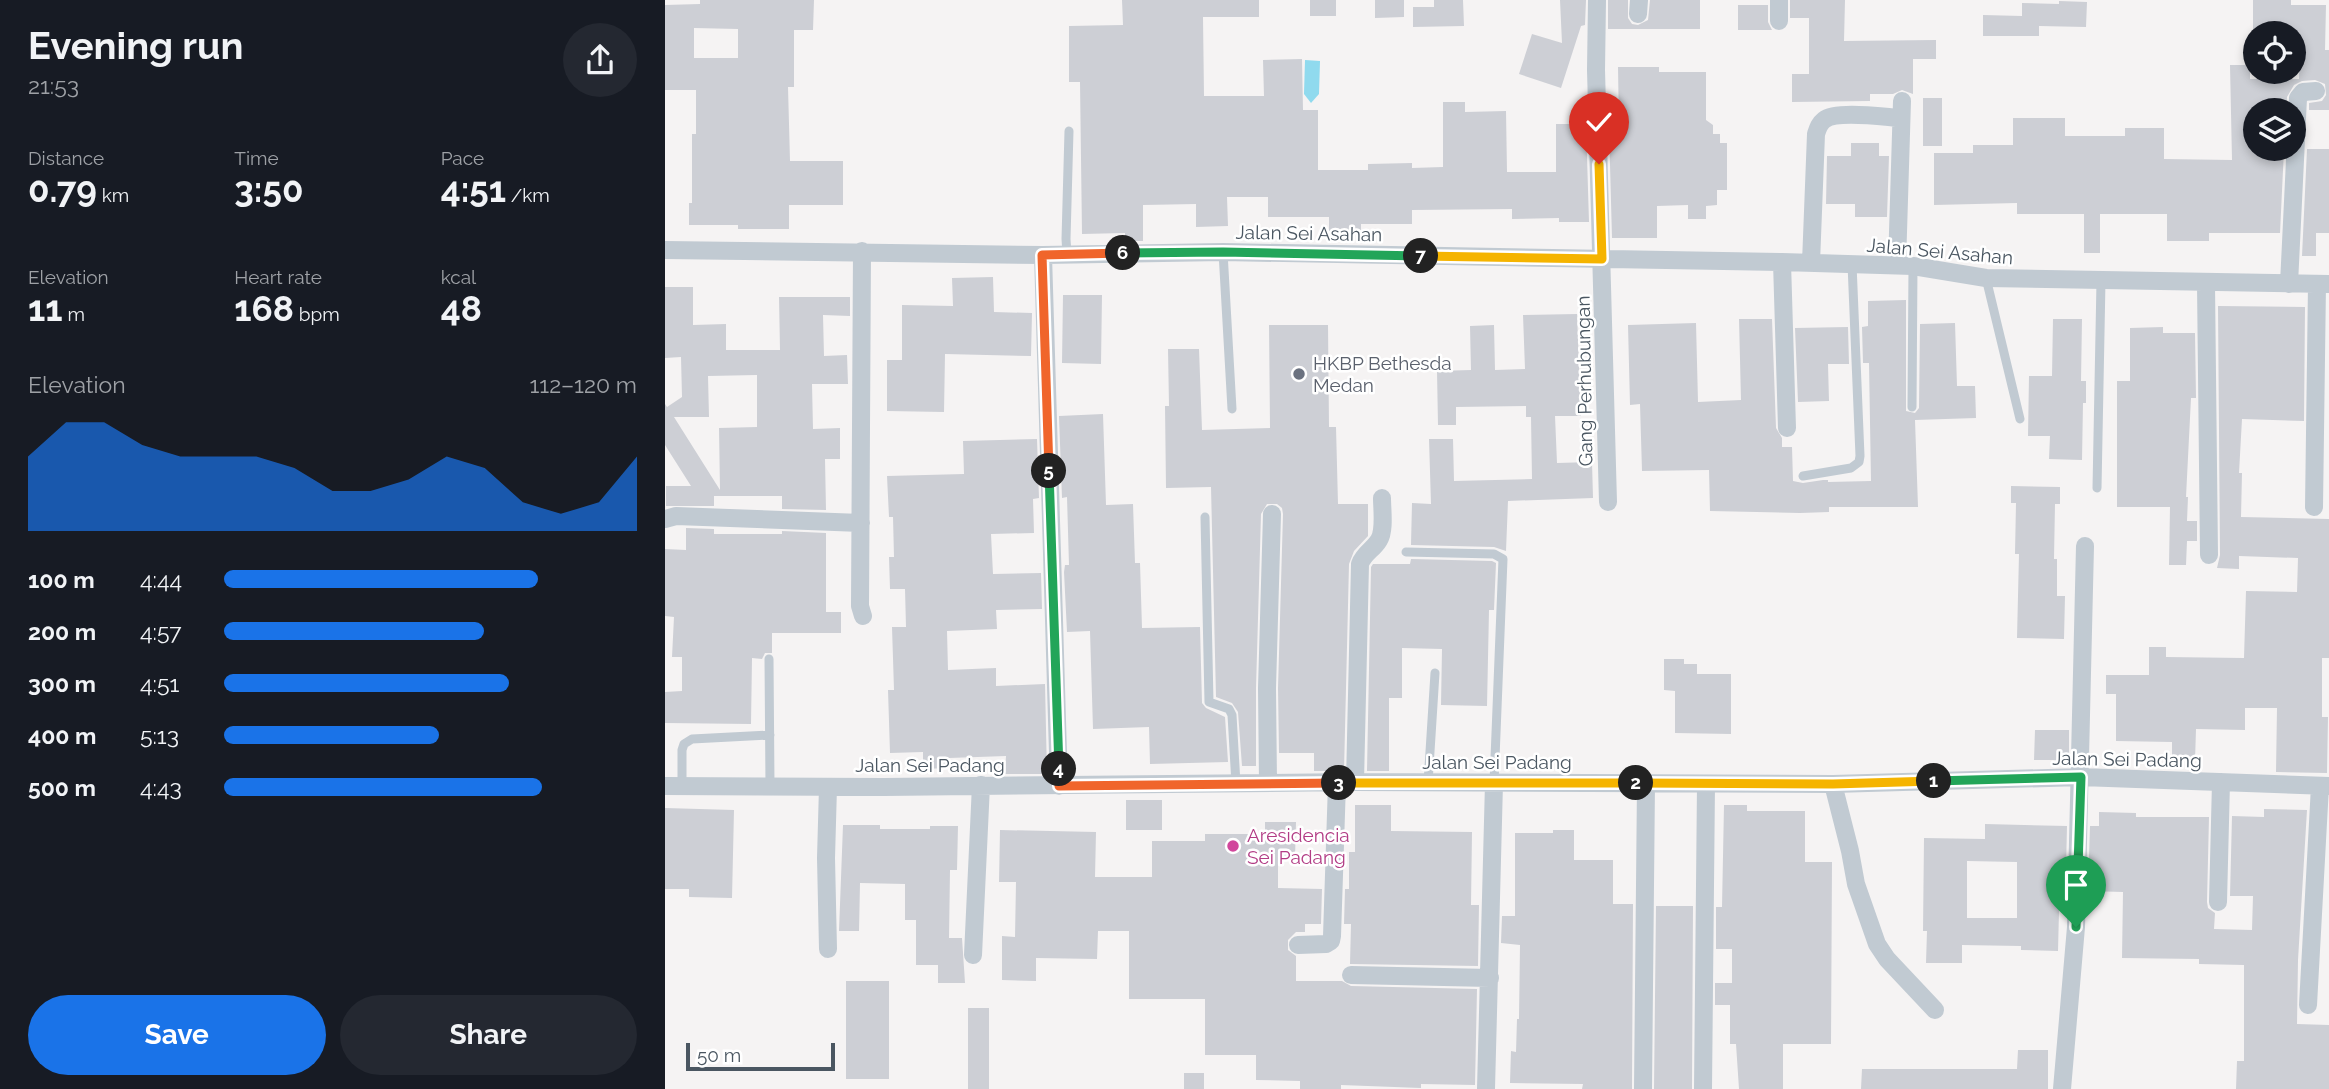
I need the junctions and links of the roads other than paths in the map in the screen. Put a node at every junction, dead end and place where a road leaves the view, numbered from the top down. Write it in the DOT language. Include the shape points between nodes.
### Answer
graph roads {
  1 [pos="1597,0"];
  2 [pos="1779,0"];
  3 [pos="1779,20"];
  4 [pos="2316,91"];
  5 [pos="1069,131"];
  6 [pos="665,250"];
  7 [pos="862,251"];
  8 [pos="1223,252"];
  9 [pos="1067,254"];
  10 [pos="1042,255"];
  11 [pos="1602,259"];
  12 [pos="1782,262"];
  13 [pos="1811,262"];
  14 [pos="1852,264"];
  15 [pos="1905,265"];
  16 [pos="1986,278"];
  17 [pos="2101,281"];
  18 [pos="2206,284"];
  19 [pos="2289,284"];
  20 [pos="2323,284"];
  21 [pos="1912,407"];
  22 [pos="1232,409"];
  23 [pos="2019,419"];
  24 [pos="1787,428"];
  25 [pos="1803,476"];
  26 [pos="2097,488"];
  27 [pos="1383,498"];
  28 [pos="1608,502"];
  29 [pos="2314,507"];
  30 [pos="1272,514"];
  31 [pos="1205,517"];
  32 [pos="665,519"];
  33 [pos="862,523"];
  34 [pos="2085,546"];
  35 [pos="1406,552"];
  36 [pos="2210,555"];
  37 [pos="863,616"];
  38 [pos="769,659"];
  39 [pos="1435,673"];
  40 [pos="770,735"];
  41 [pos="2081,777"];
  42 [pos="1346,782"];
  43 [pos="2221,782"];
  44 [pos="1268,783"];
  45 [pos="1428,783"];
  46 [pos="1494,783"];
  47 [pos="1646,783"];
  48 [pos="1236,784"];
  49 [pos="1706,784"];
  50 [pos="1833,784"];
  51 [pos="981,785"];
  52 [pos="673,786"];
  53 [pos="770,786"];
  54 [pos="1059,786"];
  55 [pos="2324,786"];
  56 [pos="828,787"];
  57 [pos="2218,902"];
  58 [pos="1298,945"];
  59 [pos="828,949"];
  60 [pos="973,955"];
  61 [pos="1351,975"];
  62 [pos="1490,978"];
  63 [pos="2308,1005"];
  64 [pos="1935,1010"];
  65 [pos="1486,1089"];
  66 [pos="1643,1089"];
  67 [pos="1703,1089"];
  68 [pos="2062,1089"];
  1 -- 11 [label="street, Gang Perhubungan"];
  2 -- 3 [label="street"];
  4 -- 19 [label="street" via="2303,92 2298,98"];
  5 -- 9 [label="lane"];
  6 -- 7 [label="street, Jalan Sei Asahan"];
  7 -- 10 [label="street, Jalan Sei Asahan"];
  7 -- 33 [label="street"];
  8 -- 9 [label="street, Jalan Sei Asahan"];
  8 -- 11 [label="street, Jalan Sei Asahan"];
  8 -- 22 [label="lane"];
  9 -- 10 [label="street, Jalan Sei Asahan"];
  10 -- 54 [label="street"];
  11 -- 12 [label="street, Jalan Sei Asahan"];
  11 -- 28 [label="street, Gang Perhubungan"];
  12 -- 13 [label="street, Jalan Sei Asahan"];
  12 -- 24 [label="street"];
  13 -- 14 [label="street, Jalan Sei Asahan"];
  13 -- 15 [label="street" via="1819,125 1834,116 1902,110"];
  14 -- 15 [label="street, Jalan Sei Asahan"];
  14 -- 25 [label="lane" via="1859,462 1851,468"];
  15 -- 16 [label="street, Jalan Sei Asahan"];
  15 -- 21 [label="lane"];
  16 -- 17 [label="street, Jalan Sei Asahan"];
  16 -- 23 [label="lane"];
  17 -- 18 [label="street, Jalan Sei Asahan"];
  17 -- 26 [label="lane"];
  18 -- 19 [label="street, Jalan Sei Asahan"];
  18 -- 36 [label="street"];
  19 -- 20 [label="street, Jalan Sei Asahan"];
  20 -- 29 [label="street"];
  27 -- 42 [label="street" via="1381,535 1360,564"];
  30 -- 44 [label="street"];
  31 -- 48 [label="lane" via="1209,702 1233,715"];
  32 -- 33 [label="street"];
  33 -- 37 [label="street"];
  34 -- 41 [label="street"];
  35 -- 46 [label="lane" via="1495,554 1503,559"];
  38 -- 40 [label="lane"];
  39 -- 45 [label="lane"];
  40 -- 52 [label="lane" via="692,739 684,744"];
  40 -- 53 [label="lane"];
  41 -- 43 [label="street, Jalan Sei Padang"];
  41 -- 50 [label="street, Jalan Sei Padang"];
  41 -- 68 [label="street" via="2076,927"];
  42 -- 44 [label="street, Jalan Sei Padang"];
  42 -- 45 [label="street, Jalan Sei Padang"];
  42 -- 58 [label="street" via="1331,941"];
  43 -- 55 [label="street, Jalan Sei Padang"];
  43 -- 57 [label="street"];
  44 -- 48 [label="street, Jalan Sei Padang"];
  45 -- 46 [label="street, Jalan Sei Padang"];
  46 -- 47 [label="street, Jalan Sei Padang"];
  46 -- 62 [label="street"];
  47 -- 49 [label="street, Jalan Sei Padang"];
  47 -- 66 [label="street"];
  48 -- 54 [label="street, Jalan Sei Padang"];
  49 -- 50 [label="street, Jalan Sei Padang"];
  49 -- 67 [label="street"];
  50 -- 64 [label="street" via="1856,884 1877,944"];
  51 -- 54 [label="street, Jalan Sei Padang"];
  51 -- 56 [label="street, Jalan Sei Padang"];
  51 -- 60 [label="street"];
  52 -- 53 [label="street, Jalan Sei Padang"];
  53 -- 56 [label="street, Jalan Sei Padang"];
  55 -- 63 [label="street"];
  56 -- 59 [label="street"];
  61 -- 62 [label="street"];
  62 -- 65 [label="street"];
}
